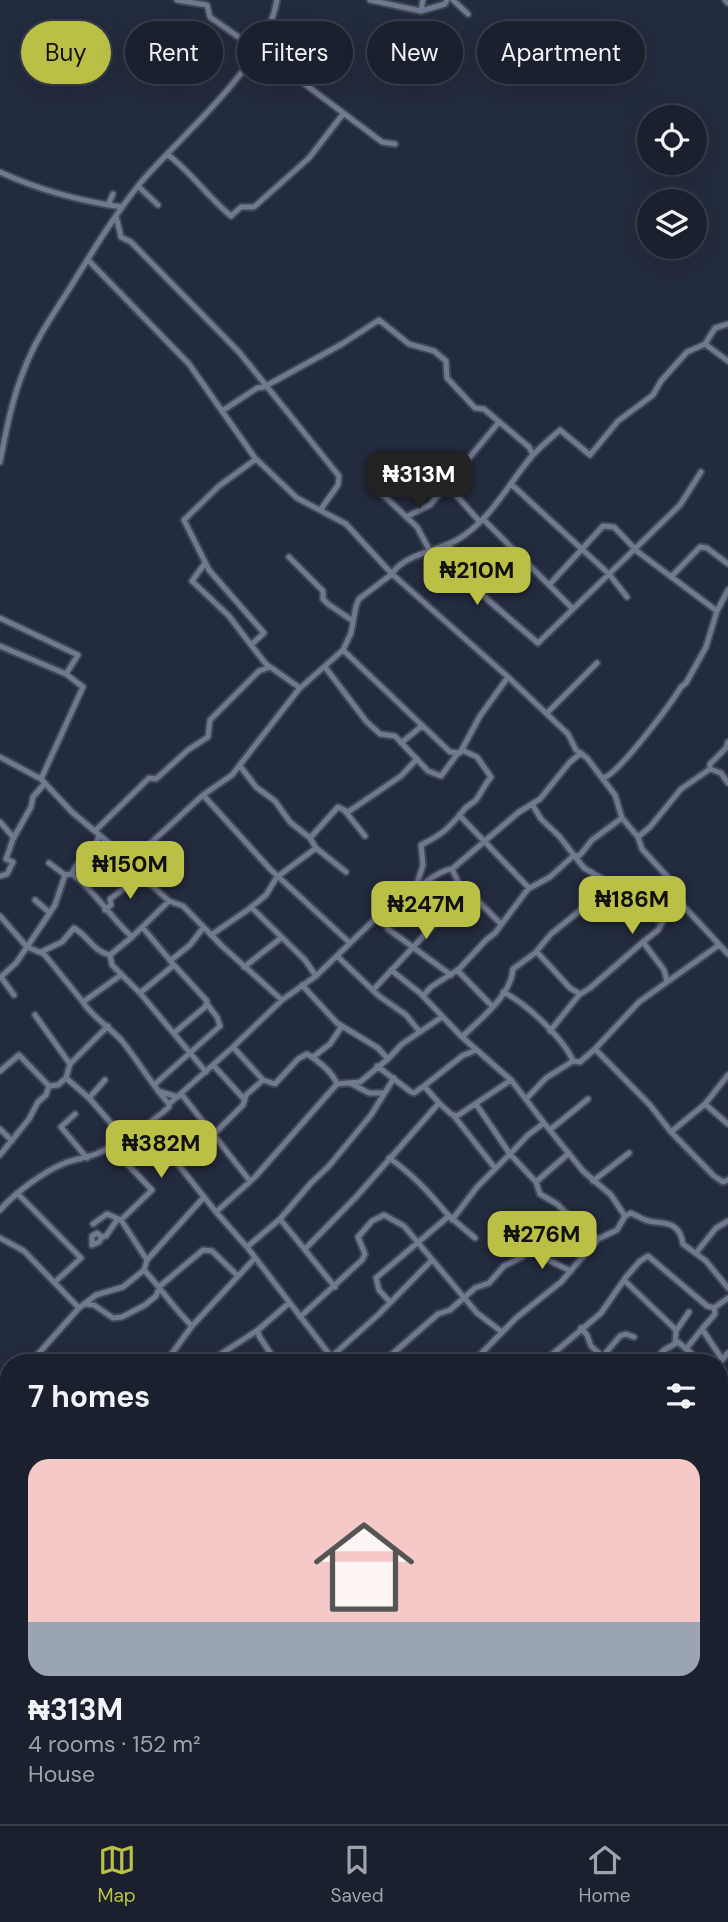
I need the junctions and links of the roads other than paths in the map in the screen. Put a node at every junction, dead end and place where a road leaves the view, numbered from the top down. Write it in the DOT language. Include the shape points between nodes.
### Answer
graph roads {
  1 [pos="177,0"];
  2 [pos="276,0"];
  3 [pos="370,0"];
  4 [pos="423,0"];
  5 [pos="447,0"];
  6 [pos="453,0"];
  7 [pos="421,11"];
  8 [pos="468,14"];
  9 [pos="272,21"];
  10 [pos="237,36"];
  11 [pos="237,76"];
  12 [pos="305,84"];
  13 [pos="344,114"];
  14 [pos="395,144"];
  15 [pos="167,154"];
  16 [pos="0,172"];
  17 [pos="138,186"];
  18 [pos="113,194"];
  19 [pos="108,205"];
  20 [pos="158,205"];
  21 [pos="122,207"];
  22 [pos="116,216"];
  23 [pos="88,260"];
  24 [pos="728,324"];
  25 [pos="705,344"];
  26 [pos="728,361"];
  27 [pos="266,386"];
  28 [pos="222,411"];
  29 [pos="499,422"];
  30 [pos="2,438"];
  31 [pos="533,455"];
  32 [pos="256,459"];
  33 [pos="0,462"];
  34 [pos="701,472"];
  35 [pos="511,484"];
  36 [pos="447,485"];
  37 [pos="380,492"];
  38 [pos="321,509"];
  39 [pos="406,517"];
  40 [pos="482,521"];
  41 [pos="448,544"];
  42 [pos="634,548"];
  43 [pos="581,549"];
  44 [pos="430,551"];
  45 [pos="289,557"];
  46 [pos="205,563"];
  47 [pos="728,564"];
  48 [pos="609,574"];
  49 [pos="392,575"];
  50 [pos="671,577"];
  51 [pos="549,585"];
  52 [pos="728,590"];
  53 [pos="626,597"];
  54 [pos="573,609"];
  55 [pos="717,611"];
  56 [pos="0,618"];
  57 [pos="353,621"];
  58 [pos="251,645"];
  59 [pos="0,646"];
  60 [pos="343,650"];
  61 [pos="597,663"];
  62 [pos="270,667"];
  63 [pos="325,667"];
  64 [pos="66,674"];
  65 [pos="508,677"];
  66 [pos="300,688"];
  67 [pos="547,713"];
  68 [pos="422,726"];
  69 [pos="728,742"];
  70 [pos="401,743"];
  71 [pos="460,752"];
  72 [pos="581,753"];
  73 [pos="0,757"];
  74 [pos="416,760"];
  75 [pos="240,766"];
  76 [pos="710,769"];
  77 [pos="603,778"];
  78 [pos="43,781"];
  79 [pos="728,783"];
  80 [pos="203,795"];
  81 [pos="533,803"];
  82 [pos="345,811"];
  83 [pos="460,816"];
  84 [pos="622,818"];
  85 [pos="0,822"];
  86 [pos="97,833"];
  87 [pos="365,836"];
  88 [pos="638,837"];
  89 [pos="14,838"];
  90 [pos="310,838"];
  91 [pos="484,843"];
  92 [pos="316,848"];
  93 [pos="576,856"];
  94 [pos="50,863"];
  95 [pos="129,863"];
  96 [pos="452,869"];
  97 [pos="137,872"];
  98 [pos="346,872"];
  99 [pos="69,874"];
  100 [pos="0,876"];
  101 [pos="278,876"];
  102 [pos="606,881"];
  103 [pos="529,888"];
  104 [pos="415,890"];
  105 [pos="470,893"];
  106 [pos="676,898"];
  107 [pos="34,900"];
  108 [pos="169,901"];
  109 [pos="251,907"];
  110 [pos="105,910"];
  111 [pos="50,913"];
  112 [pos="0,916"];
  113 [pos="384,920"];
  114 [pos="662,920"];
  115 [pos="501,924"];
  116 [pos="143,928"];
  117 [pos="203,929"];
  118 [pos="211,935"];
  119 [pos="132,937"];
  120 [pos="281,938"];
  121 [pos="643,942"];
  122 [pos="350,943"];
  123 [pos="719,945"];
  124 [pos="27,947"];
  125 [pos="412,948"];
  126 [pos="537,952"];
  127 [pos="41,953"];
  128 [pos="728,954"];
  129 [pos="110,955"];
  130 [pos="337,956"];
  131 [pos="172,963"];
  132 [pos="244,967"];
  133 [pos="391,970"];
  134 [pos="457,970"];
  135 [pos="121,975"];
  136 [pos="451,975"];
  137 [pos="316,976"];
  138 [pos="1,981"];
  139 [pos="667,981"];
  140 [pos="302,985"];
  141 [pos="373,990"];
  142 [pos="503,992"];
  143 [pos="140,993"];
  144 [pos="580,994"];
  145 [pos="15,995"];
  146 [pos="424,996"];
  147 [pos="282,1000"];
  148 [pos="83,1002"];
  149 [pos="207,1004"];
  150 [pos="493,1007"];
  151 [pos="35,1015"];
  152 [pos="442,1017"];
  153 [pos="107,1026"];
  154 [pos="342,1026"];
  155 [pos="550,1031"];
  156 [pos="420,1032"];
  157 [pos="174,1033"];
  158 [pos="462,1037"];
  159 [pos="233,1047"];
  160 [pos="595,1049"];
  161 [pos="476,1050"];
  162 [pos="190,1052"];
  163 [pos="313,1057"];
  164 [pos="388,1059"];
  165 [pos="573,1061"];
  166 [pos="70,1064"];
  167 [pos="213,1065"];
  168 [pos="377,1066"];
  169 [pos="0,1071"];
  170 [pos="206,1072"];
  171 [pos="728,1074"];
  172 [pos="66,1078"];
  173 [pos="394,1078"];
  174 [pos="105,1080"];
  175 [pos="263,1080"];
  176 [pos="511,1080"];
  177 [pos="350,1083"];
  178 [pos="337,1084"];
  179 [pos="154,1085"];
  180 [pos="49,1086"];
  181 [pos="424,1086"];
  182 [pos="158,1091"];
  183 [pos="384,1093"];
  184 [pos="180,1096"];
  185 [pos="89,1098"];
  186 [pos="526,1099"];
  187 [pos="588,1099"];
  188 [pos="245,1100"];
  189 [pos="439,1102"];
  190 [pos="169,1104"];
  191 [pos="476,1104"];
  192 [pos="705,1104"];
  193 [pos="75,1114"];
  194 [pos="454,1116"];
  195 [pos="544,1123"];
  196 [pos="146,1124"];
  197 [pos="728,1124"];
  198 [pos="0,1129"];
  199 [pos="551,1129"];
  200 [pos="671,1132"];
  201 [pos="213,1135"];
  202 [pos="124,1138"];
  203 [pos="12,1141"];
  204 [pos="111,1147"];
  205 [pos="569,1153"];
  206 [pos="629,1153"];
  207 [pos="510,1154"];
  208 [pos="0,1155"];
  209 [pos="87,1158"];
  210 [pos="389,1158"];
  211 [pos="495,1168"];
  212 [pos="250,1181"];
  213 [pos="593,1181"];
  214 [pos="536,1182"];
  215 [pos="727,1183"];
  216 [pos="17,1193"];
  217 [pos="204,1197"];
  218 [pos="0,1210"];
  219 [pos="216,1212"];
  220 [pos="625,1216"];
  221 [pos="451,1218"];
  222 [pos="280,1219"];
  223 [pos="121,1220"];
  224 [pos="728,1221"];
  225 [pos="93,1224"];
  226 [pos="0,1238"];
  227 [pos="475,1238"];
  228 [pos="598,1239"];
  229 [pos="417,1244"];
  230 [pos="247,1247"];
  231 [pos="306,1248"];
  232 [pos="696,1253"];
  233 [pos="81,1258"];
  234 [pos="255,1258"];
  235 [pos="147,1260"];
  236 [pos="432,1260"];
  237 [pos="144,1270"];
  238 [pos="571,1271"];
  239 [pos="238,1276"];
  240 [pos="624,1280"];
  241 [pos="55,1282"];
  242 [pos="160,1286"];
  243 [pos="335,1287"];
  244 [pos="728,1288"];
  245 [pos="464,1298"];
  246 [pos="728,1298"];
  247 [pos="390,1302"];
  248 [pos="289,1303"];
  249 [pos="85,1304"];
  250 [pos="79,1308"];
  251 [pos="714,1308"];
  252 [pos="690,1312"];
  253 [pos="300,1317"];
  254 [pos="192,1326"];
  255 [pos="581,1328"];
  256 [pos="702,1329"];
  257 [pos="258,1330"];
  258 [pos="676,1331"];
  259 [pos="502,1332"];
  260 [pos="634,1337"];
  261 [pos="675,1343"];
  262 [pos="686,1349"];
  263 [pos="38,1354"];
  264 [pos="172,1354"];
  265 [pos="221,1354"];
  266 [pos="271,1354"];
  267 [pos="329,1354"];
  268 [pos="334,1354"];
  269 [pos="392,1354"];
  270 [pos="481,1354"];
  271 [pos="552,1354"];
  272 [pos="601,1354"];
  273 [pos="605,1354"];
  274 [pos="660,1354"];
  275 [pos="690,1354"];
  276 [pos="716,1354"];
  1 -- 10 [label="street" via="207,5 210,17"];
  2 -- 9 [label="street"];
  3 -- 7 [label="street"];
  4 -- 7 [label="street"];
  5 -- 7 [label="street"];
  6 -- 8 [label="street"];
  11 -- 15 [label="street"];
  12 -- 13 [label="street"];
  13 -- 14 [label="street" via="382,142"];
  13 -- 15 [label="street" via="309,158 254,206 241,207 231,216"];
  15 -- 17 [label="street"];
  16 -- 19 [label="street" via="57,194"];
  17 -- 20 [label="street"];
  17 -- 21 [label="street"];
  18 -- 19 [label="street"];
  19 -- 21 [label="street"];
  21 -- 22 [label="street"];
  22 -- 23 [label="street"];
  22 -- 27 [label="street" via="121,237 230,342"];
  23 -- 28 [label="street" via="189,364"];
  23 -- 30 [label="street" via="28,360"];
  24 -- 25 [label="street" via="715,328"];
  25 -- 26 [label="street"];
  25 -- 31 [label="street" via="687,352 653,395 618,421 590,455 560,430"];
  27 -- 28 [label="street"];
  27 -- 29 [label="street" via="379,320 409,344 434,351 446,361 447,377 475,408 484,409"];
  27 -- 38 [label="street" via="338,476 338,485"];
  28 -- 32 [label="street"];
  29 -- 31 [label="street"];
  29 -- 36 [label="street"];
  30 -- 33 [label="street"];
  31 -- 35 [label="street"];
  32 -- 38 [label="street" via="297,498"];
  32 -- 46 [label="street" via="184,520"];
  34 -- 42 [label="street" via="680,505"];
  35 -- 40 [label="street"];
  35 -- 43 [label="street"];
  36 -- 39 [label="street" via="430,505"];
  36 -- 40 [label="street"];
  37 -- 39 [label="street"];
  38 -- 49 [label="street" via="346,524"];
  39 -- 44 [label="street"];
  40 -- 41 [label="street"];
  40 -- 51 [label="street"];
  41 -- 44 [label="street"];
  41 -- 54 [label="street" via="488,600 538,643"];
  42 -- 43 [label="street" via="608,526"];
  42 -- 48 [label="street"];
  42 -- 50 [label="street"];
  43 -- 48 [label="street"];
  43 -- 51 [label="street"];
  44 -- 49 [label="street"];
  45 -- 57 [label="street" via="323,591 328,604"];
  46 -- 58 [label="street" via="264,633"];
  46 -- 58 [label="street" via="192,581"];
  47 -- 50 [label="street" via="700,547"];
  48 -- 53 [label="street"];
  48 -- 54 [label="street"];
  49 -- 57 [label="street" via="359,599"];
  49 -- 65 [label="street"];
  50 -- 55 [label="street"];
  51 -- 54 [label="street"];
  52 -- 55 [label="street"];
  55 -- 77 [label="street" via="706,647 686,683 625,762"];
  56 -- 64 [label="street" via="78,655"];
  57 -- 60 [label="street"];
  58 -- 62 [label="street"];
  59 -- 64 [label="street"];
  60 -- 63 [label="street"];
  60 -- 68 [label="street"];
  61 -- 67 [label="street"];
  62 -- 66 [label="street"];
  62 -- 86 [label="street" via="259,671 210,720 208,737 156,779 149,778"];
  63 -- 66 [label="street"];
  63 -- 70 [label="street" via="366,722"];
  64 -- 78 [label="street" via="83,687"];
  65 -- 67 [label="street"];
  65 -- 71 [label="street"];
  66 -- 75 [label="street"];
  67 -- 72 [label="street"];
  68 -- 70 [label="street"];
  68 -- 71 [label="street" via="450,752"];
  69 -- 76 [label="street"];
  70 -- 74 [label="street"];
  71 -- 74 [label="street" via="441,776"];
  71 -- 83 [label="street" via="477,757 491,777"];
  72 -- 77 [label="street"];
  72 -- 81 [label="street"];
  73 -- 78 [label="street"];
  74 -- 82 [label="street" via="401,776"];
  75 -- 80 [label="street"];
  75 -- 90 [label="street"];
  76 -- 79 [label="street" via="721,772"];
  76 -- 88 [label="street" via="681,789"];
  77 -- 84 [label="street" via="615,795"];
  78 -- 86 [label="street"];
  78 -- 89 [label="street"];
  80 -- 95 [label="street"];
  80 -- 101 [label="street"];
  81 -- 91 [label="street"];
  81 -- 93 [label="street" via="541,819"];
  82 -- 87 [label="street"];
  82 -- 90 [label="street" via="338,807"];
  83 -- 91 [label="street"];
  83 -- 104 [label="street" via="440,836 421,845 423,865"];
  84 -- 88 [label="street"];
  84 -- 93 [label="street"];
  85 -- 89 [label="street"];
  86 -- 95 [label="street"];
  86 -- 99 [label="street" via="96,845"];
  88 -- 106 [label="street" via="642,849 674,884"];
  89 -- 100 [label="street" via="6,859 13,862 7,874"];
  90 -- 92 [label="street"];
  91 -- 96 [label="street"];
  91 -- 103 [label="street"];
  92 -- 98 [label="street"];
  92 -- 101 [label="street"];
  93 -- 102 [label="street" via="584,868"];
  93 -- 103 [label="street"];
  94 -- 99 [label="street"];
  95 -- 97 [label="street"];
  96 -- 104 [label="street"];
  96 -- 105 [label="street" via="461,888"];
  97 -- 108 [label="street"];
  97 -- 110 [label="street"];
  99 -- 110 [label="street" via="82,881"];
  99 -- 111 [label="street"];
  101 -- 109 [label="street"];
  101 -- 122 [label="street"];
  102 -- 114 [label="street" via="625,901 639,896 656,919"];
  102 -- 126 [label="street" via="598,896 551,934"];
  103 -- 115 [label="street"];
  104 -- 113 [label="street"];
  105 -- 115 [label="street"];
  105 -- 125 [label="street"];
  106 -- 114 [label="street"];
  106 -- 123 [label="street"];
  107 -- 111 [label="street"];
  108 -- 116 [label="street"];
  108 -- 117 [label="street" via="183,906"];
  109 -- 118 [label="street"];
  109 -- 120 [label="street"];
  110 -- 119 [label="street"];
  111 -- 124 [label="street"];
  112 -- 124 [label="street"];
  113 -- 122 [label="street" via="375,919"];
  113 -- 125 [label="street" via="388,929"];
  114 -- 121 [label="street"];
  115 -- 134 [label="street"];
  116 -- 119 [label="street"];
  116 -- 131 [label="street"];
  117 -- 118 [label="street"];
  117 -- 131 [label="street"];
  118 -- 132 [label="street"];
  119 -- 129 [label="street"];
  120 -- 132 [label="street"];
  120 -- 137 [label="street"];
  121 -- 139 [label="street"];
  121 -- 144 [label="street"];
  122 -- 130 [label="street"];
  123 -- 128 [label="street"];
  123 -- 139 [label="street"];
  124 -- 127 [label="street"];
  124 -- 138 [label="street"];
  125 -- 133 [label="street"];
  125 -- 136 [label="street"];
  126 -- 142 [label="street" via="513,969"];
  126 -- 144 [label="street"];
  127 -- 129 [label="street" via="62,942 74,928 101,954"];
  127 -- 148 [label="street"];
  129 -- 135 [label="street"];
  130 -- 137 [label="street"];
  130 -- 141 [label="street"];
  131 -- 143 [label="street"];
  131 -- 149 [label="street"];
  132 -- 147 [label="street"];
  133 -- 141 [label="street"];
  133 -- 146 [label="street"];
  134 -- 136 [label="street"];
  134 -- 150 [label="street"];
  135 -- 143 [label="street"];
  135 -- 148 [label="street"];
  136 -- 146 [label="street"];
  137 -- 140 [label="street"];
  138 -- 145 [label="street"];
  139 -- 160 [label="street" via="639,1002"];
  140 -- 147 [label="street"];
  140 -- 154 [label="street"];
  141 -- 156 [label="street"];
  142 -- 150 [label="street"];
  142 -- 155 [label="street" via="516,997"];
  143 -- 157 [label="street"];
  144 -- 155 [label="street"];
  146 -- 152 [label="street"];
  147 -- 159 [label="street"];
  148 -- 153 [label="street" via="89,1013"];
  149 -- 157 [label="street"];
  149 -- 162 [label="street" via="220,1024"];
  150 -- 158 [label="street"];
  151 -- 166 [label="street"];
  152 -- 156 [label="street"];
  152 -- 158 [label="street"];
  153 -- 166 [label="street"];
  153 -- 179 [label="street"];
  154 -- 163 [label="street" via="330,1044"];
  154 -- 164 [label="street"];
  155 -- 165 [label="street" via="568,1048"];
  156 -- 164 [label="street"];
  157 -- 162 [label="street"];
  158 -- 161 [label="street"];
  159 -- 167 [label="street"];
  159 -- 175 [label="street"];
  160 -- 165 [label="street" via="580,1062"];
  160 -- 200 [label="street"];
  161 -- 176 [label="street"];
  161 -- 181 [label="street"];
  162 -- 170 [label="street"];
  162 -- 179 [label="street"];
  163 -- 175 [label="street" via="307,1054 298,1059 275,1084"];
  163 -- 178 [label="street"];
  164 -- 168 [label="street"];
  165 -- 186 [label="street" via="546,1078"];
  166 -- 172 [label="street"];
  167 -- 170 [label="street"];
  167 -- 188 [label="street"];
  168 -- 173 [label="street"];
  168 -- 177 [label="street" via="362,1081"];
  169 -- 180 [label="street" via="19,1055"];
  170 -- 184 [label="street"];
  171 -- 192 [label="street"];
  172 -- 180 [label="street"];
  172 -- 185 [label="street"];
  173 -- 181 [label="street" via="412,1093"];
  173 -- 183 [label="street"];
  174 -- 185 [label="street"];
  175 -- 188 [label="street"];
  176 -- 186 [label="street"];
  176 -- 191 [label="street"];
  177 -- 178 [label="street"];
  177 -- 183 [label="street" via="369,1093"];
  178 -- 212 [label="street"];
  179 -- 182 [label="street"];
  180 -- 203 [label="street"];
  181 -- 189 [label="street"];
  182 -- 184 [label="street"];
  182 -- 190 [label="street"];
  183 -- 222 [label="street" via="352,1140"];
  184 -- 190 [label="street"];
  184 -- 201 [label="street"];
  185 -- 202 [label="street"];
  186 -- 195 [label="street"];
  187 -- 199 [label="street"];
  188 -- 201 [label="street"];
  189 -- 194 [label="street"];
  189 -- 210 [label="street"];
  190 -- 196 [label="street"];
  191 -- 194 [label="street"];
  191 -- 207 [label="street"];
  192 -- 197 [label="street"];
  192 -- 200 [label="street"];
  193 -- 209 [label="street" via="61,1126"];
  194 -- 211 [label="street"];
  195 -- 199 [label="street"];
  195 -- 207 [label="street"];
  196 -- 202 [label="street"];
  196 -- 217 [label="street"];
  198 -- 203 [label="street"];
  199 -- 205 [label="street"];
  200 -- 215 [label="street" via="714,1176"];
  201 -- 212 [label="street"];
  202 -- 204 [label="street"];
  203 -- 208 [label="street"];
  204 -- 209 [label="street"];
  204 -- 223 [label="street" via="152,1192"];
  205 -- 213 [label="street"];
  205 -- 214 [label="street"];
  206 -- 213 [label="street"];
  207 -- 211 [label="street"];
  207 -- 214 [label="street"];
  209 -- 216 [label="street" via="62,1164"];
  210 -- 221 [label="street" via="426,1188"];
  210 -- 231 [label="street"];
  211 -- 221 [label="street"];
  212 -- 219 [label="street"];
  213 -- 220 [label="street" via="611,1195"];
  214 -- 228 [label="street" via="540,1194"];
  216 -- 218 [label="street"];
  216 -- 233 [label="street"];
  217 -- 219 [label="street"];
  217 -- 235 [label="street"];
  219 -- 230 [label="street"];
  220 -- 228 [label="street" via="617,1230"];
  220 -- 232 [label="street" via="631,1213 652,1223 663,1220 674,1226 683,1244"];
  221 -- 227 [label="street"];
  221 -- 229 [label="street"];
  222 -- 230 [label="street"];
  222 -- 231 [label="street"];
  223 -- 225 [label="street" via="107,1214"];
  223 -- 233 [label="street"];
  223 -- 235 [label="street"];
  224 -- 232 [label="street" via="716,1227"];
  226 -- 241 [label="street" via="24,1251"];
  228 -- 238 [label="street"];
  229 -- 236 [label="street"];
  229 -- 243 [label="street" via="404,1226 384,1215 376,1218 358,1237 365,1254 362,1260"];
  229 -- 247 [label="street" via="376,1278"];
  230 -- 234 [label="street"];
  231 -- 243 [label="street"];
  232 -- 244 [label="street"];
  233 -- 241 [label="street"];
  234 -- 239 [label="street"];
  234 -- 248 [label="street"];
  235 -- 237 [label="street"];
  236 -- 245 [label="street"];
  236 -- 247 [label="street"];
  237 -- 242 [label="street"];
  237 -- 249 [label="street" via="123,1287 96,1295"];
  238 -- 245 [label="street" via="528,1247 522,1257"];
  238 -- 259 [label="street"];
  239 -- 242 [label="street" via="208,1249"];
  239 -- 254 [label="street"];
  240 -- 251 [label="street" via="648,1256"];
  240 -- 255 [label="street" via="601,1313"];
  240 -- 258 [label="street"];
  241 -- 250 [label="street"];
  242 -- 249 [label="street" via="145,1305 122,1317 113,1318"];
  242 -- 254 [label="street"];
  243 -- 253 [label="street"];
  245 -- 259 [label="street"];
  245 -- 269 [label="street"];
  246 -- 251 [label="street"];
  247 -- 268 [label="street"];
  248 -- 253 [label="street"];
  248 -- 257 [label="street"];
  249 -- 250 [label="street"];
  250 -- 263 [label="street"];
  251 -- 256 [label="street" via="715,1314"];
  252 -- 258 [label="street"];
  253 -- 267 [label="street"];
  254 -- 264 [label="street"];
  255 -- 271 [label="street"];
  255 -- 272 [label="street"];
  256 -- 262 [label="street"];
  256 -- 276 [label="street"];
  257 -- 265 [label="street"];
  257 -- 266 [label="street"];
  258 -- 261 [label="street"];
  259 -- 270 [label="street"];
  260 -- 273 [label="street" via="620,1336"];
  261 -- 262 [label="street"];
  261 -- 274 [label="street"];
  262 -- 275 [label="street"];
}
